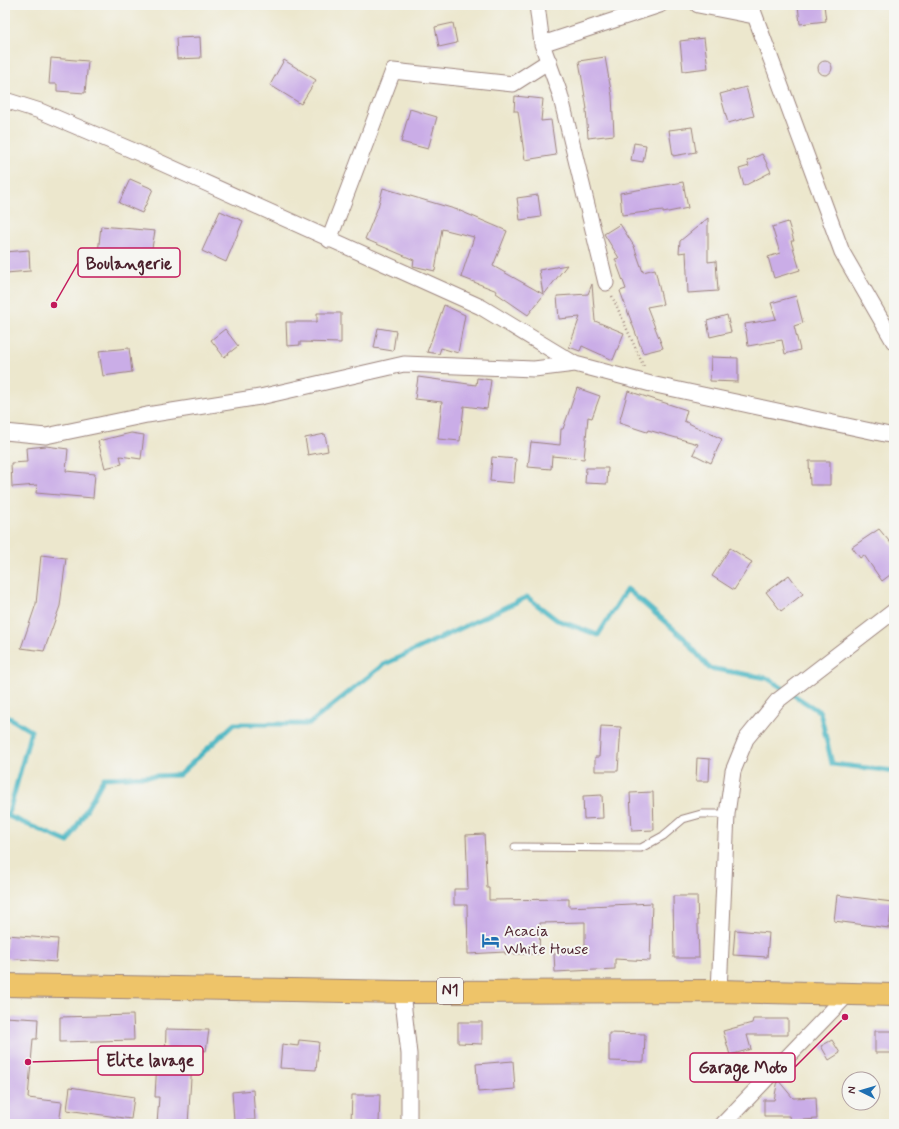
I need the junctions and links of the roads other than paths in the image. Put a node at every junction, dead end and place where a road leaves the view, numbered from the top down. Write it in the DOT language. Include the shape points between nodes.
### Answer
graph roads {
  1 [pos="537,5"];
  2 [pos="660,5"];
  3 [pos="698,5"];
  4 [pos="752,10"];
  5 [pos="542,44"];
  6 [pos="549,61"];
  7 [pos="5,100"];
  8 [pos="329,240"];
  9 [pos="606,283"];
  10 [pos="894,342"];
  11 [pos="575,364"];
  12 [pos="5,432"];
  13 [pos="894,436"];
  14 [pos="894,611"];
  15 [pos="727,814"];
  16 [pos="515,847"];
  17 [pos="5,985"];
  18 [pos="718,991"];
  19 [pos="402,992"];
  20 [pos="847,995"];
  21 [pos="894,995"];
  22 [pos="410,1124"];
  23 [pos="723,1124"];
  1 -- 5 [label="street"];
  2 -- 5 [label="street"];
  3 -- 4 [label="street"];
  4 -- 10 [label="street" via="842,252"];
  5 -- 6 [label="street"];
  6 -- 8 [label="street" via="513,84 393,71"];
  6 -- 9 [label="street" via="560,94"];
  7 -- 8 [label="street" via="148,157"];
  8 -- 11 [label="street" via="481,307"];
  11 -- 12 [label="street" via="534,369 404,364 260,397 148,415 46,436"];
  11 -- 13 [label="street" via="651,384"];
  14 -- 15 [label="street" via="777,701 746,738 733,771"];
  15 -- 16 [label="lane" via="701,814 683,819 663,836 641,848"];
  15 -- 18 [label="street"];
  17 -- 19 [label="highway, N1"];
  18 -- 19 [label="highway, N1"];
  18 -- 20 [label="highway, N1"];
  19 -- 22 [label="street" via="409,1054"];
  20 -- 21 [label="highway, N1"];
  20 -- 23 [label="street"];
}
